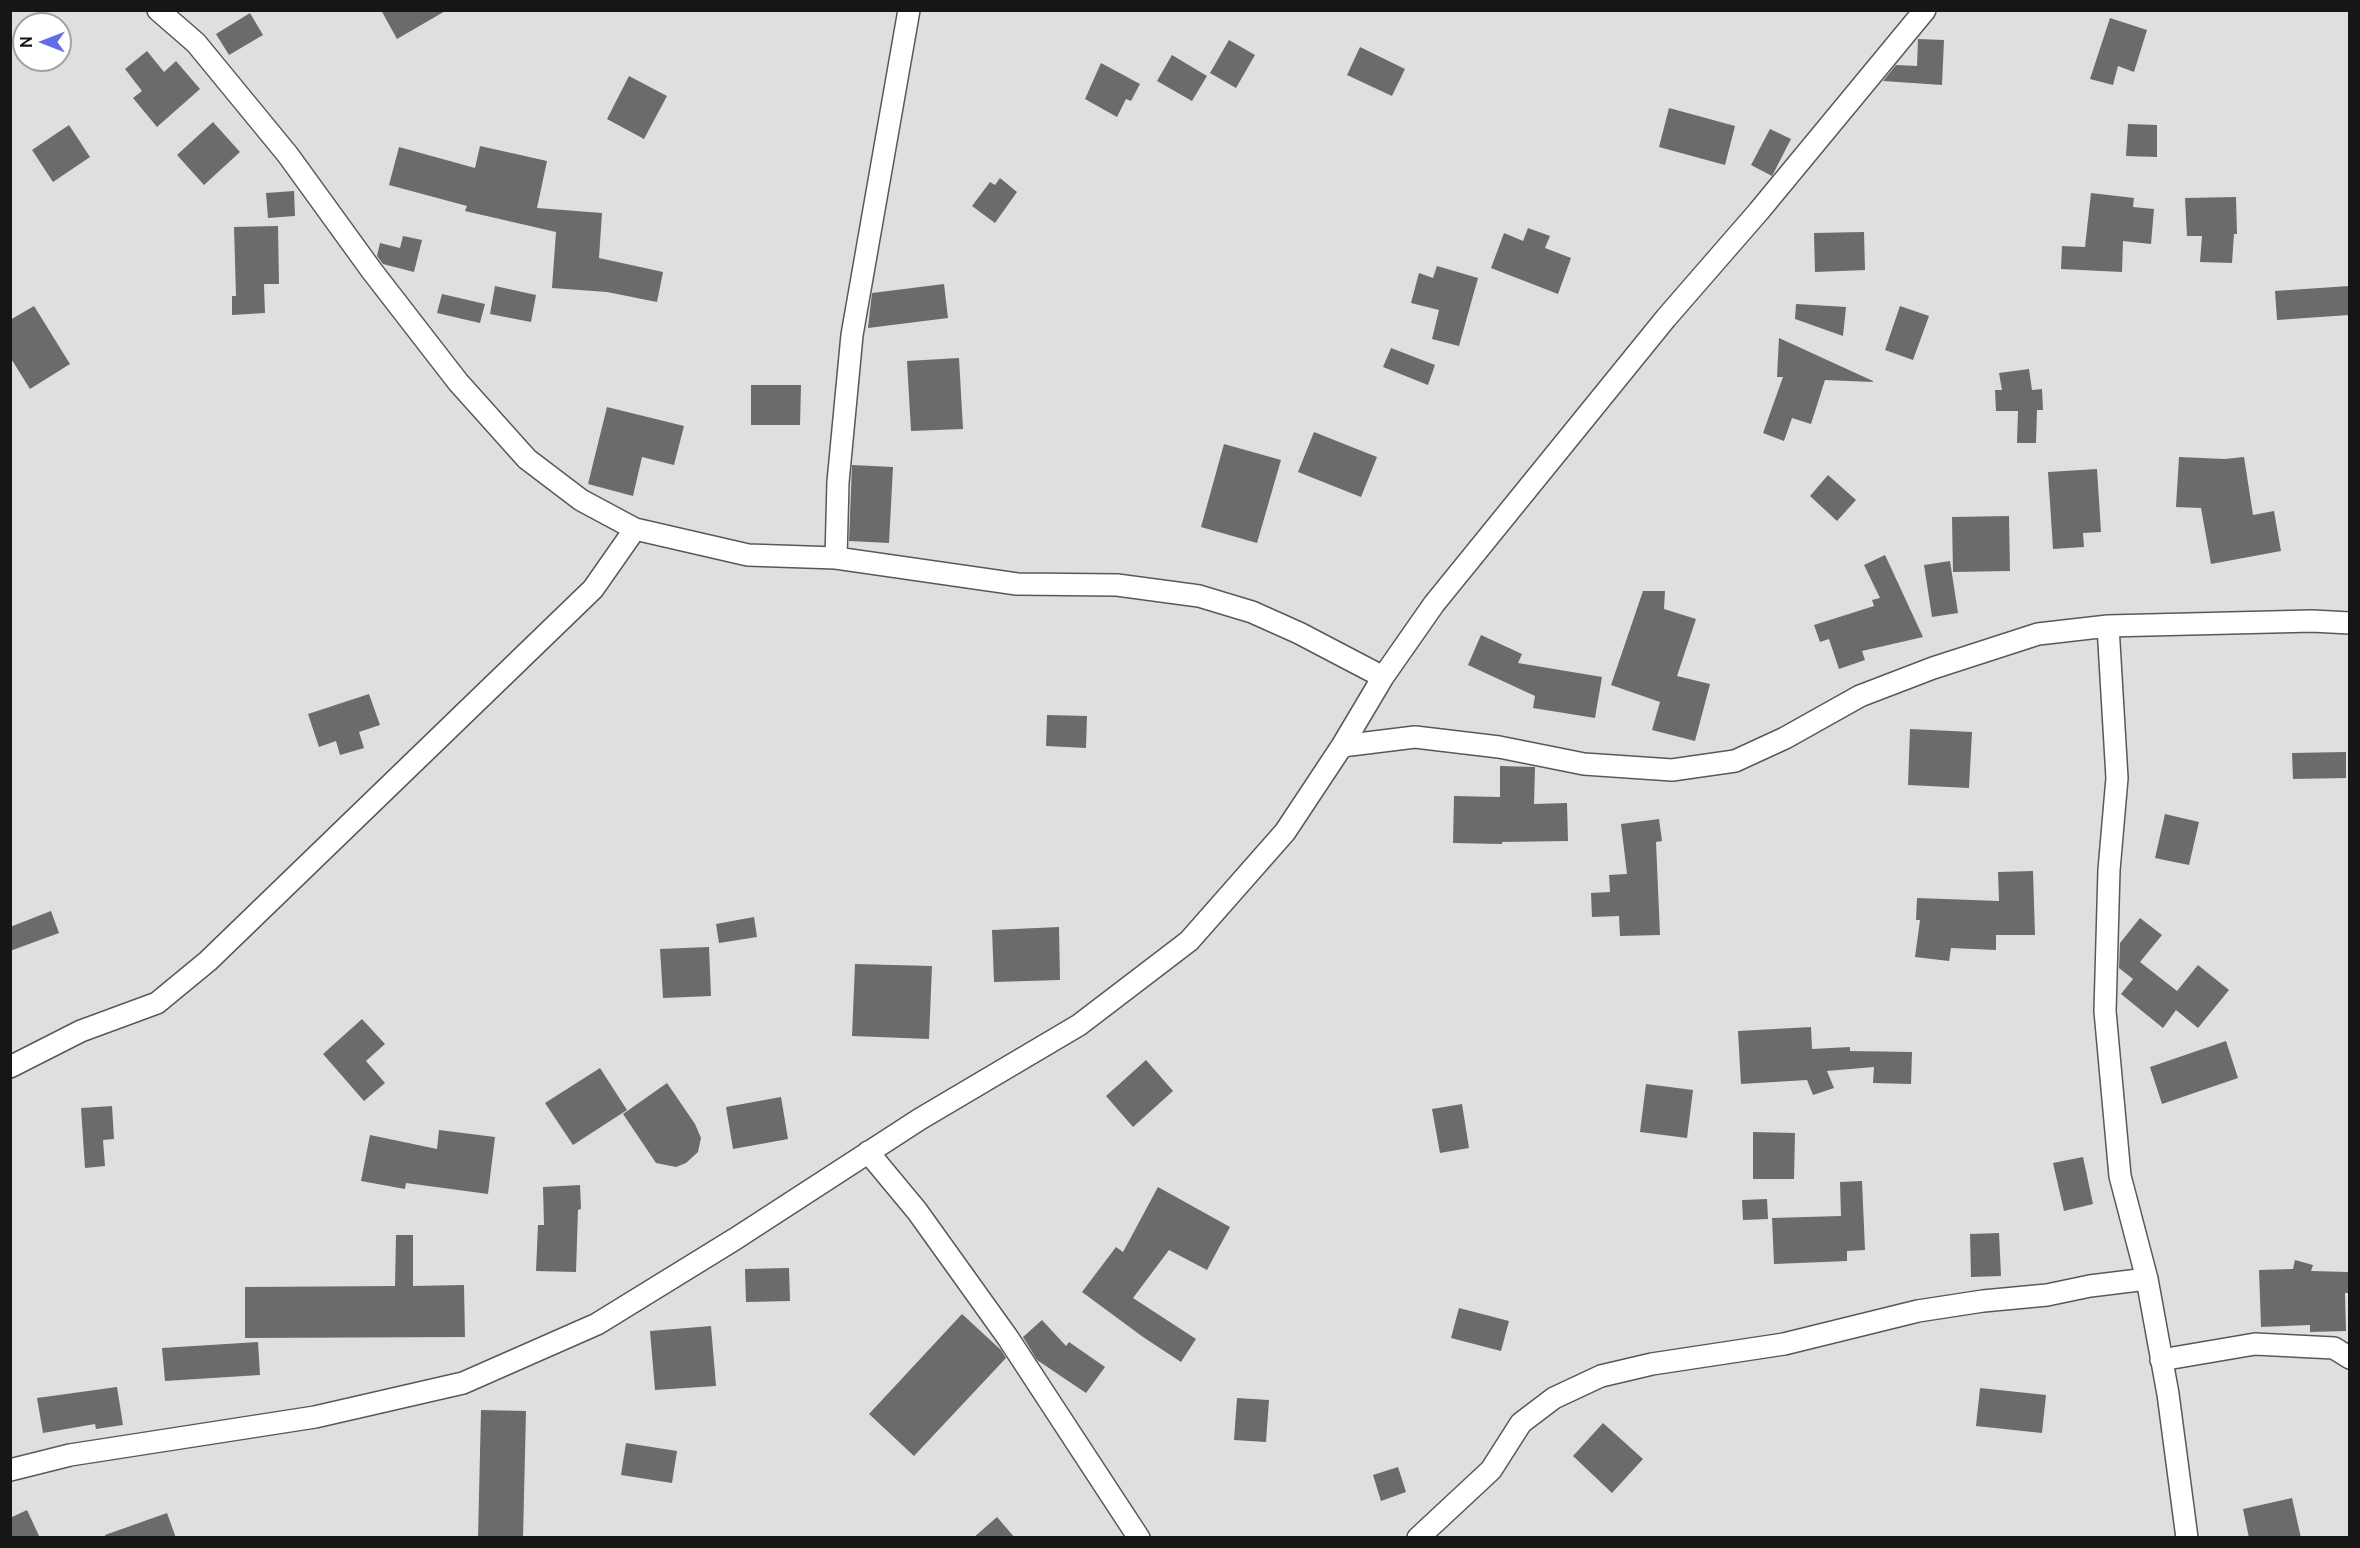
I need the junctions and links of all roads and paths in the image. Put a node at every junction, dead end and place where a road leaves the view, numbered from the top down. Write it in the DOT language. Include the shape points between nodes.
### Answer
graph roads {
  1 [pos="158,10"];
  2 [pos="909,10"];
  3 [pos="1925,10"];
  4 [pos="635,529"];
  5 [pos="836,558"];
  6 [pos="2349,623"];
  7 [pos="2108,626"];
  8 [pos="1383,677"];
  9 [pos="1342,746"];
  10 [pos="10,1067"];
  11 [pos="868,1152"];
  12 [pos="2147,1279"];
  13 [pos="2349,1358"];
  14 [pos="2161,1360"];
  15 [pos="10,1470"];
  16 [pos="1139,1538"];
  17 [pos="1418,1538"];
  18 [pos="2187,1538"];
  1 -- 4 [label="street" via="196,44 288,154 444,363 527,459 581,500"];
  2 -- 5 [label="street" via="852,335 838,482"];
  3 -- 8 [label="street" via="1666,318 1434,604"];
  4 -- 5 [label="street" via="748,555"];
  4 -- 10 [label="street" via="593,589 208,961 157,1003 81,1031"];
  5 -- 8 [label="street" via="1017,584 1117,585 1199,596 1252,612"];
  6 -- 7 [label="street"];
  7 -- 9 [label="street" via="2038,634 1933,668 1860,696 1735,761 1672,770 1584,764 1499,747 1415,738"];
  7 -- 12 [label="street" via="2117,777 2109,870 2105,1011 2120,1176"];
  8 -- 9 [label="street"];
  9 -- 11 [label="street" via="1285,832 1189,941 1079,1025"];
  11 -- 15 [label="street" via="597,1324 463,1383 315,1417 70,1455"];
  11 -- 16 [label="street" via="917,1211 1008,1338"];
  12 -- 14 [label="street"];
  12 -- 17 [label="street" via="1918,1311 1784,1344 1600,1376 1554,1398 1521,1423 1491,1470"];
  13 -- 14 [label="street" via="2334,1348 2254,1344"];
  14 -- 18 [label="street"];
}
